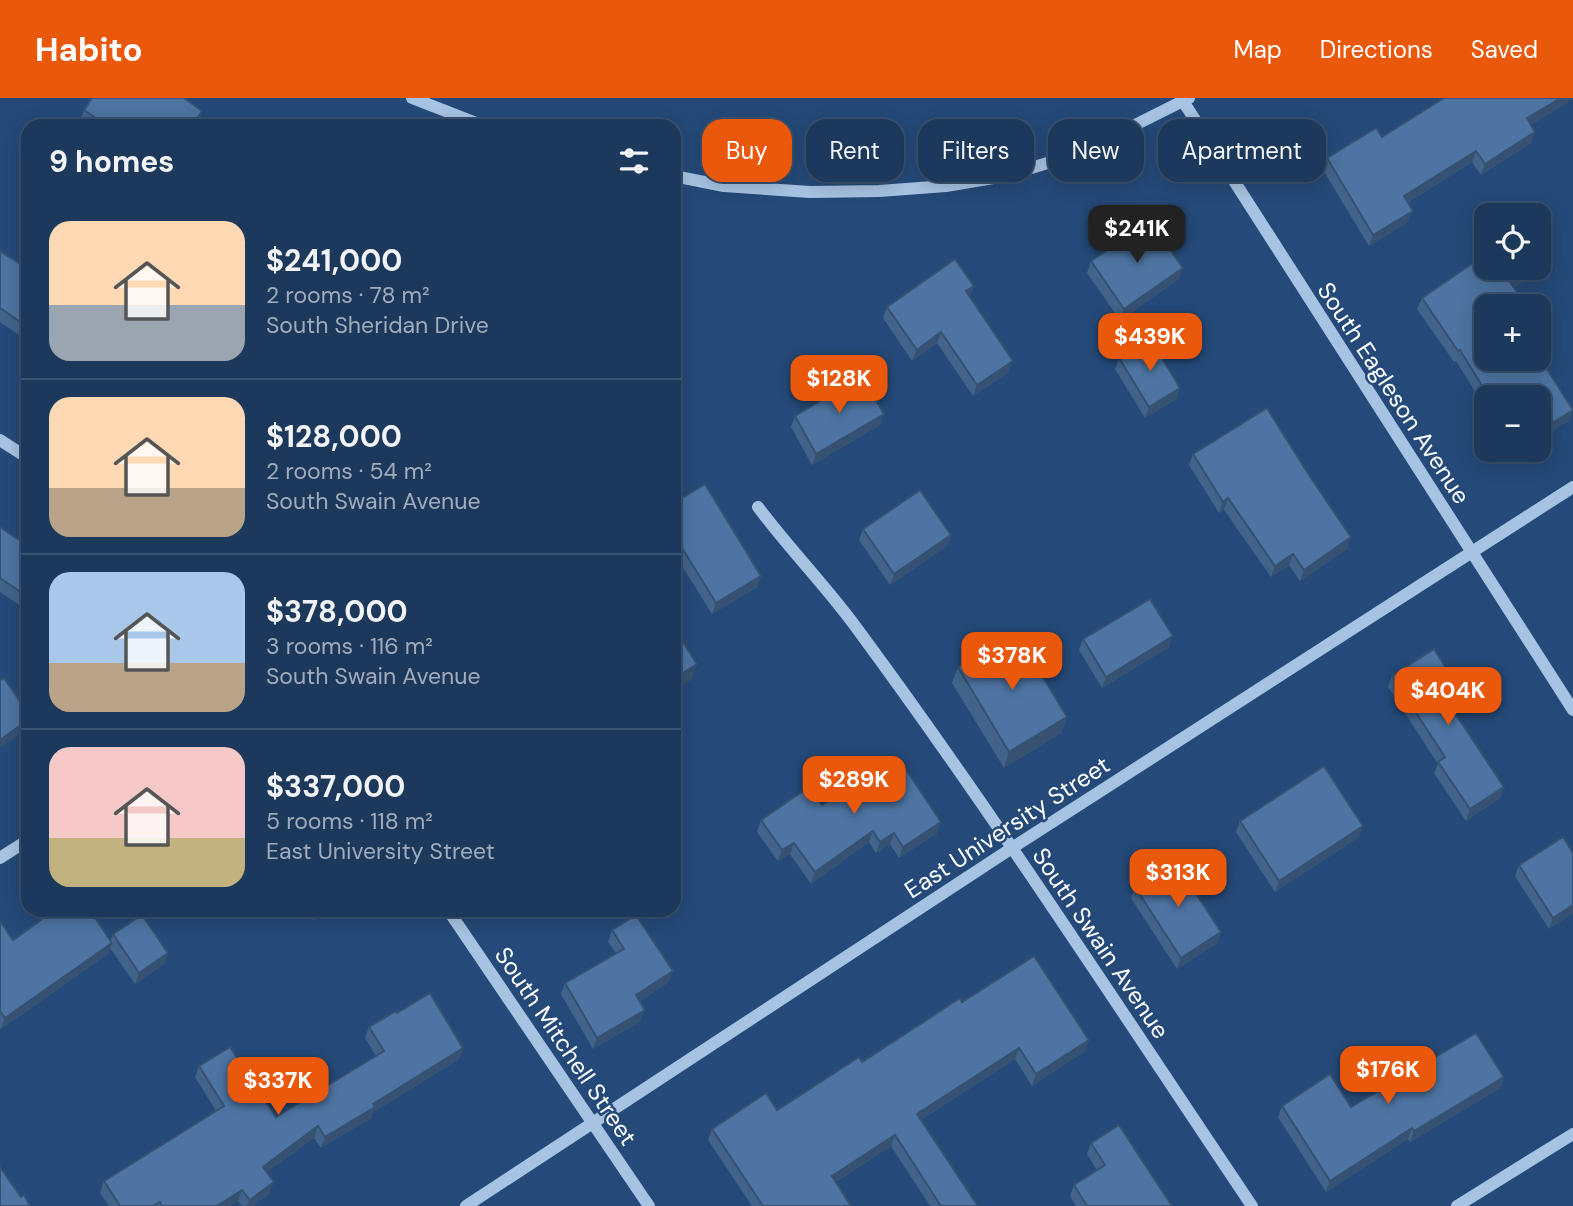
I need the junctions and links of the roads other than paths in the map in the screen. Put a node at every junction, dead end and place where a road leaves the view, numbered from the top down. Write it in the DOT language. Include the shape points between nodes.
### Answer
graph roads {
  1 [pos="412,98"];
  2 [pos="1184,99"];
  3 [pos="466,119"];
  4 [pos="681,177"];
  5 [pos="0,440"];
  6 [pos="21,454"];
  7 [pos="1573,487"];
  8 [pos="758,507"];
  9 [pos="1471,552"];
  10 [pos="1573,710"];
  11 [pos="21,844"];
  12 [pos="1012,848"];
  13 [pos="0,858"];
  14 [pos="453,917"];
  15 [pos="593,1122"];
  16 [pos="1573,1134"];
  17 [pos="466,1206"];
  18 [pos="649,1206"];
  19 [pos="1252,1206"];
  20 [pos="1457,1206"];
  1 -- 3 [label="street"];
  2 -- 4 [label="street" via="1055,161 946,186 810,192 724,186"];
  2 -- 9 [label="street, South Eagleson Avenue"];
  5 -- 6 [label="street"];
  7 -- 9 [label="street, East University Street"];
  8 -- 12 [label="street, South Swain Avenue" via="859,630"];
  9 -- 10 [label="street, South Eagleson Avenue"];
  9 -- 12 [label="street, East University Street"];
  11 -- 13 [label="street"];
  12 -- 15 [label="street, East University Street"];
  12 -- 19 [label="street, South Swain Avenue"];
  14 -- 15 [label="street, South Mitchell Street"];
  15 -- 17 [label="street, East University Street"];
  15 -- 18 [label="street, South Mitchell Street"];
  16 -- 20 [label="street"];
}
